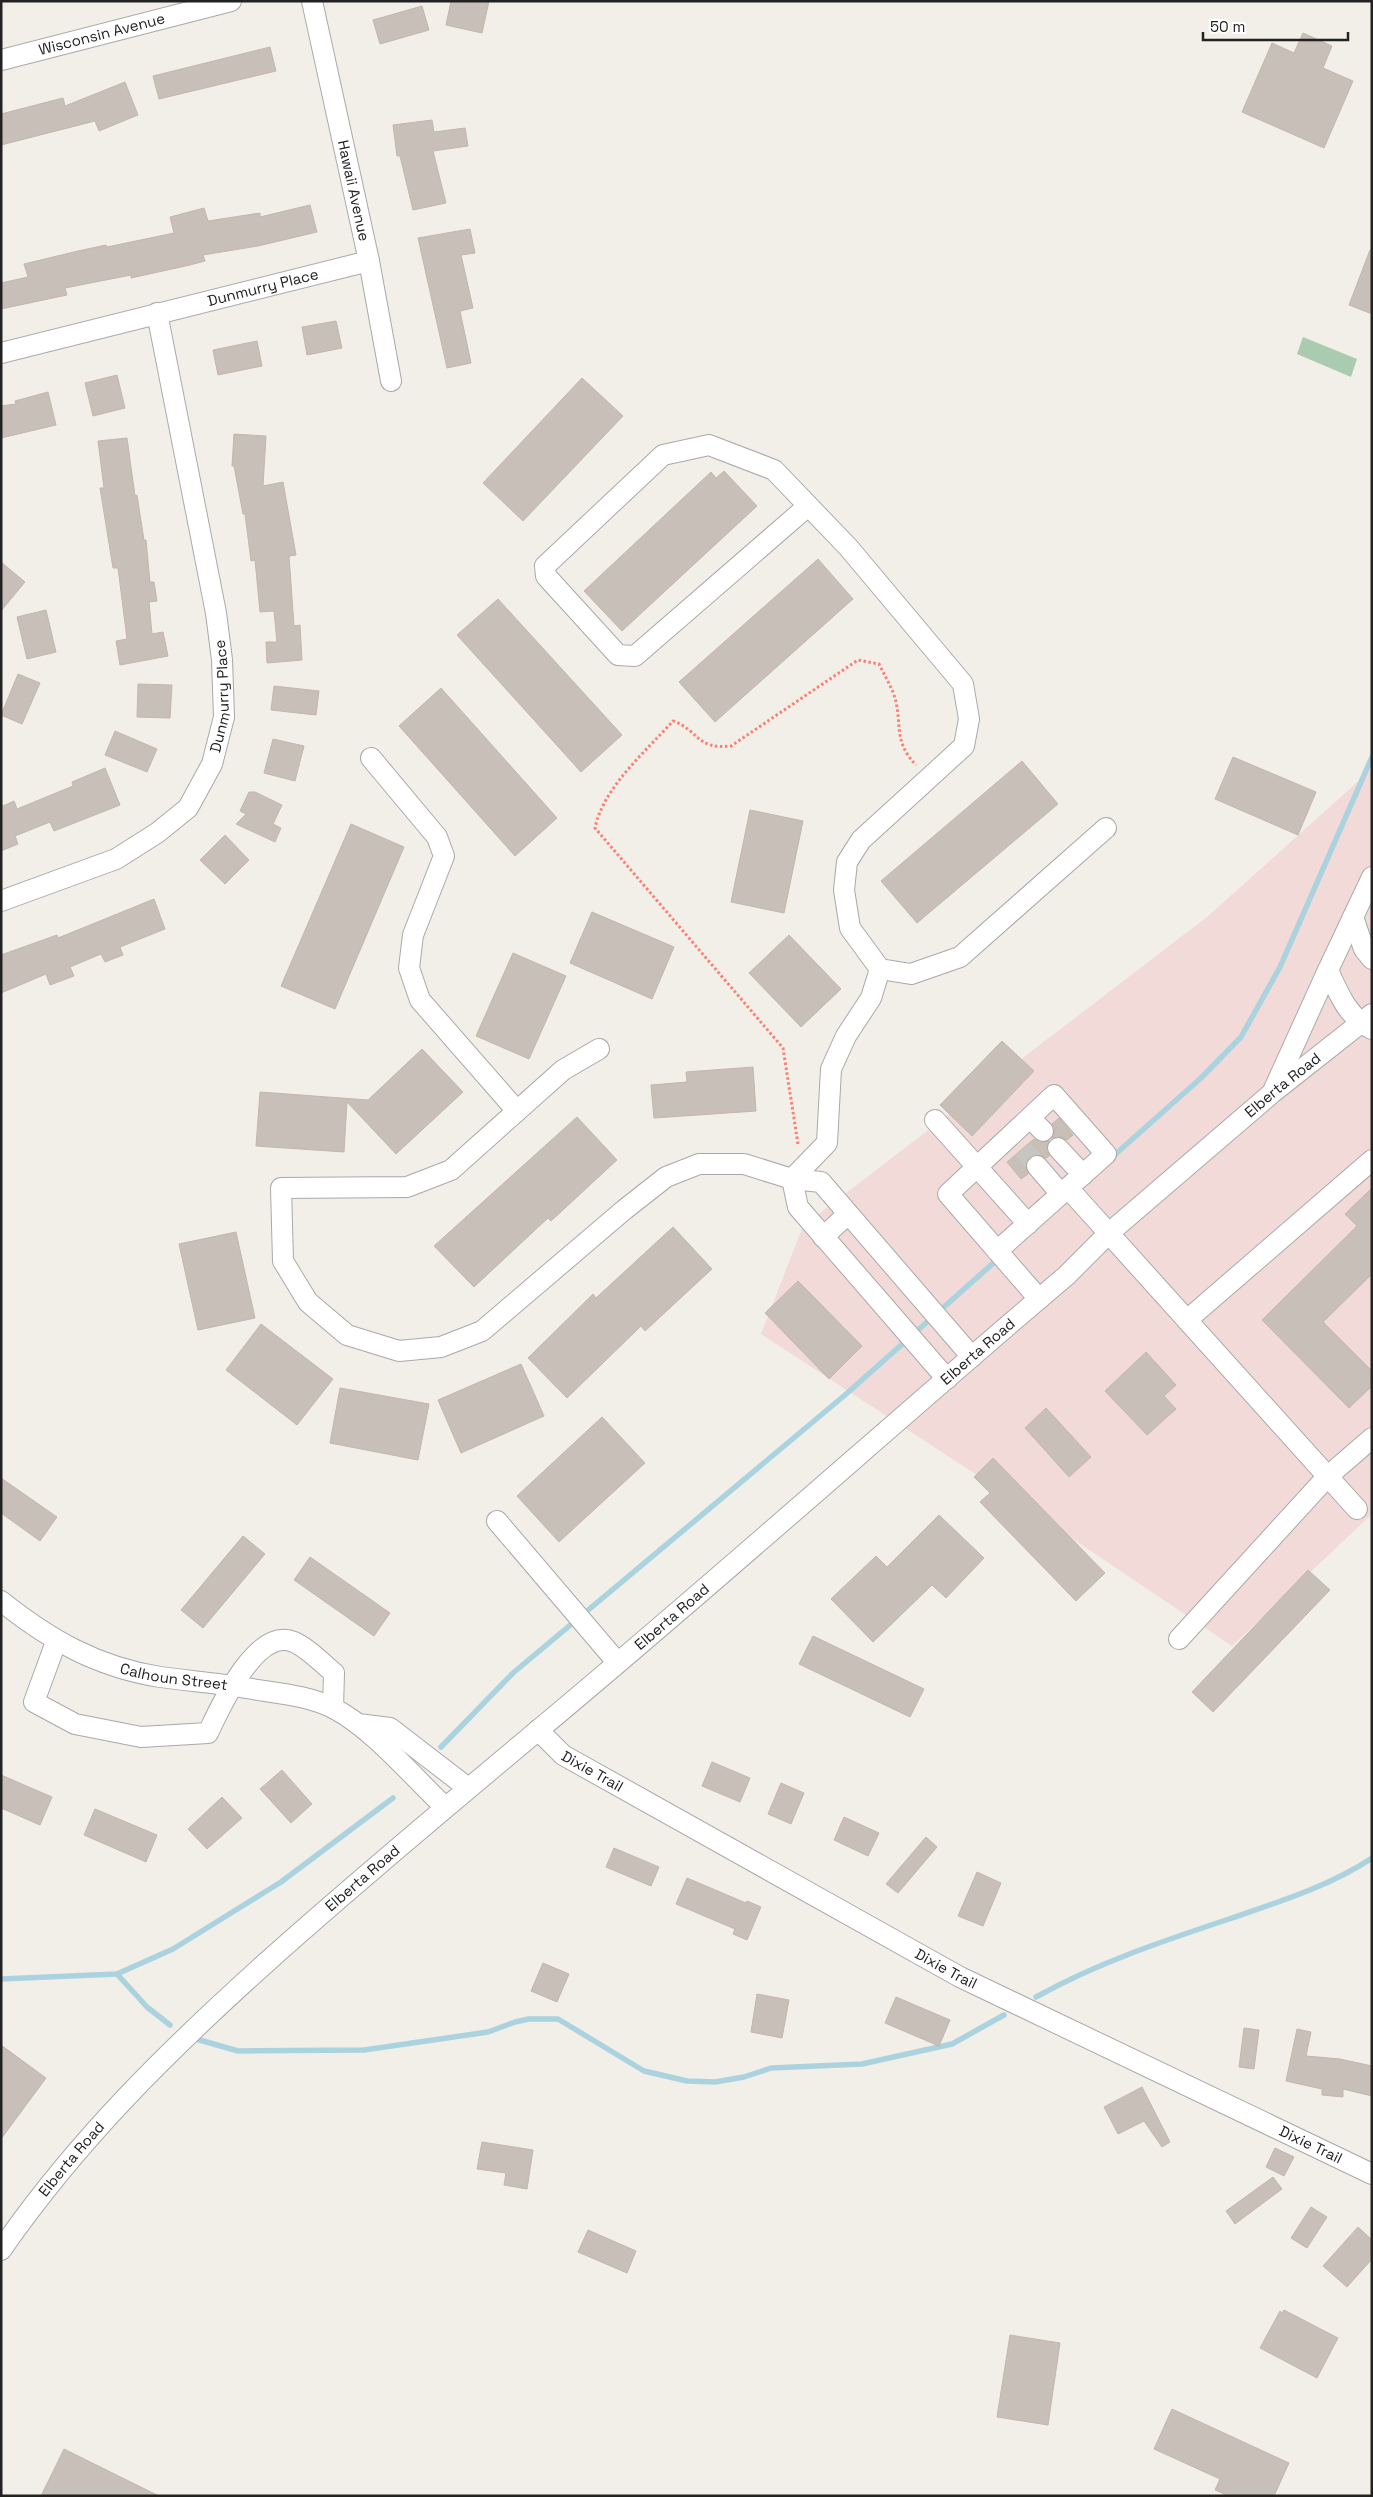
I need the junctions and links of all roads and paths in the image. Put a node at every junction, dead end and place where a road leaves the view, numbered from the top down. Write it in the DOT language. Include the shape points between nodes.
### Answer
graph roads {
  1 [pos="231,1"];
  2 [pos="312,1"];
  3 [pos="1,60"];
  4 [pos="369,262"];
  5 [pos="157,313"];
  6 [pos="1,353"];
  7 [pos="391,381"];
  8 [pos="808,506"];
  9 [pos="371,758"];
  10 [pos="929,778"];
  11 [pos="1106,828"];
  12 [pos="1372,877"];
  13 [pos="1,901"];
  14 [pos="1353,917"];
  15 [pos="1372,959"];
  16 [pos="880,969"];
  17 [pos="1328,970"];
  18 [pos="1368,1022"];
  19 [pos="598,1049"];
  20 [pos="1272,1094"];
  21 [pos="517,1111"];
  22 [pos="934,1120"];
  23 [pos="1058,1148"];
  24 [pos="1372,1160"];
  25 [pos="978,1166"];
  26 [pos="1037,1166"];
  27 [pos="797,1174"];
  28 [pos="1071,1185"];
  29 [pos="848,1214"];
  30 [pos="1028,1224"];
  31 [pos="1109,1233"];
  32 [pos="823,1237"];
  33 [pos="997,1251"];
  34 [pos="1039,1299"];
  35 [pos="1187,1320"];
  36 [pos="972,1357"];
  37 [pos="946,1379"];
  38 [pos="1372,1438"];
  39 [pos="1327,1476"];
  40 [pos="1357,1509"];
  41 [pos="497,1520"];
  42 [pos="1,1601"];
  43 [pos="1178,1639"];
  44 [pos="56,1642"];
  45 [pos="617,1662"];
  46 [pos="230,1685"];
  47 [pos="333,1708"];
  48 [pos="358,1724"];
  49 [pos="538,1730"];
  50 [pos="468,1788"];
  51 [pos="445,1807"];
  52 [pos="1372,2174"];
  53 [pos="1,2250"];
  1 -- 3 [label="street, Wisconsin Avenue"];
  2 -- 4 [label="street, Hawaii Avenue"];
  4 -- 5 [label="street, Dunmurry Place"];
  4 -- 7 [label="street, Hawaii Avenue"];
  5 -- 6 [label="street, Dunmurry Place"];
  5 -- 13 [label="street, Dunmurry Place" via="216,613 222,660 224,717 212,764 188,808 157,833 116,859"];
  8 -- 8 [label="street" via="635,656 618,655 546,576 545,566 664,455 709,445 774,470"];
  8 -- 10 [label="street" via="848,547 963,684 969,719 964,746"];
  9 -- 21 [label="street" via="438,837 444,856 413,935 409,968 420,1000"];
  10 -- 16 [label="street" via="861,840 847,862 844,890 850,928"];
  10 -- 27 [label="path" via="906,754 899,734 894,694 879,664 858,660 731,746 716,748 698,740 684,725 672,721 605,798 597,818 595,828 784,1048"];
  11 -- 16 [label="street" via="960,957 911,974"];
  12 -- 14 [label="street"];
  14 -- 15 [label="street" via="1364,949"];
  14 -- 17 [label="street"];
  16 -- 27 [label="street" via="871,998 846,1036 831,1069 828,1143"];
  17 -- 18 [label="street" via="1339,996"];
  17 -- 20 [label="street"];
  18 -- 20 [label="street, Elberta Road"];
  19 -- 21 [label="street" via="563,1070"];
  20 -- 31 [label="street, Elberta Road"];
  21 -- 27 [label="street" via="451,1170 407,1187 281,1188 283,1261 308,1302 347,1336 399,1351 441,1347 482,1331 666,1177 699,1164 744,1164"];
  22 -- 25 [label="street"];
  23 -- 28 [label="street"];
  24 -- 35 [label="street"];
  25 -- 28 [label="street" via="1037,1125 1054,1095 1106,1154"];
  25 -- 30 [label="street"];
  25 -- 33 [label="street" via="948,1194"];
  26 -- 28 [label="street"];
  27 -- 29 [label="street" via="821,1182"];
  27 -- 32 [label="street" via="798,1207"];
  28 -- 30 [label="street"];
  28 -- 31 [label="street"];
  29 -- 32 [label="street"];
  29 -- 36 [label="street"];
  30 -- 33 [label="street"];
  31 -- 34 [label="street, Elberta Road"];
  31 -- 35 [label="street"];
  32 -- 37 [label="street"];
  33 -- 34 [label="street"];
  34 -- 36 [label="street, Elberta Road"];
  35 -- 39 [label="street"];
  36 -- 37 [label="street, Elberta Road"];
  37 -- 45 [label="street, Elberta Road"];
  38 -- 39 [label="street"];
  39 -- 40 [label="street"];
  39 -- 43 [label="street"];
  41 -- 45 [label="street"];
  42 -- 44 [label="street, Calhoun Street"];
  44 -- 46 [label="street, Calhoun Street" via="131,1671"];
  44 -- 46 [label="street" via="34,1702 74,1724 141,1737 208,1733"];
  45 -- 49 [label="street, Elberta Road"];
  46 -- 47 [label="street, Calhoun Street" via="304,1698"];
  46 -- 47 [label="street" via="253,1657 276,1641 294,1642 334,1673"];
  47 -- 48 [label="street, Calhoun Street"];
  48 -- 50 [label="street, Calhoun Street" via="390,1728"];
  48 -- 51 [label="street, Calhoun Street"];
  49 -- 50 [label="street, Elberta Road"];
  49 -- 52 [label="street, Dixie Trail" via="563,1756 960,1977"];
  50 -- 51 [label="street, Elberta Road"];
  51 -- 53 [label="street, Elberta Road" via="187,2035 67,2161"];
}
